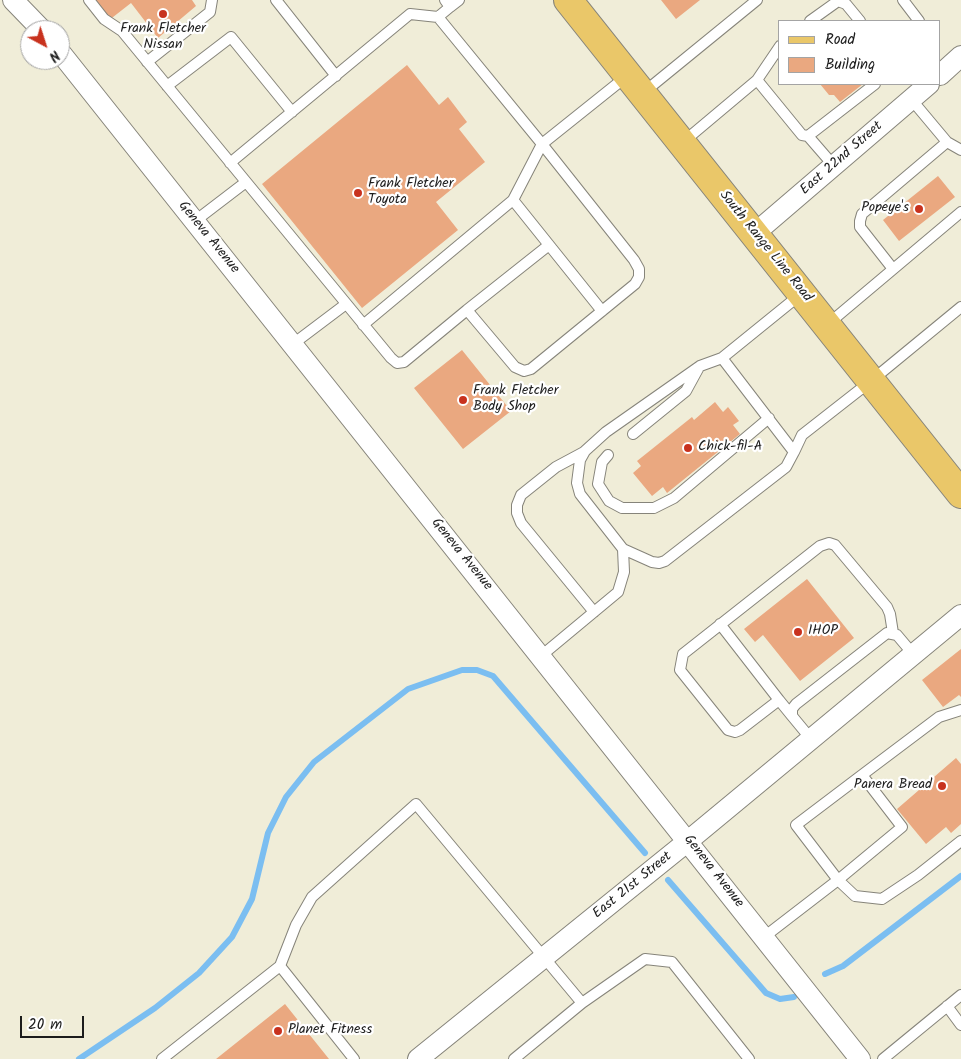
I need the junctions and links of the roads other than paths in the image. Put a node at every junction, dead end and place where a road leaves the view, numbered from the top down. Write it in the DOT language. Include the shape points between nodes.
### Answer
graph roads {
  1 [pos="89,0"];
  2 [pos="212,0"];
  3 [pos="276,0"];
  4 [pos="757,0"];
  5 [pos="903,0"];
  6 [pos="15,1"];
  7 [pos="451,2"];
  8 [pos="576,6"];
  9 [pos="438,17"];
  10 [pos="33,20"];
  11 [pos="811,20"];
  12 [pos="859,20"];
  13 [pos="918,20"];
  14 [pos="778,48"];
  15 [pos="961,56"];
  16 [pos="147,62"];
  17 [pos="70,65"];
  18 [pos="941,74"];
  19 [pos="336,76"];
  20 [pos="757,80"];
  21 [pos="635,85"];
  22 [pos="874,85"];
  23 [pos="166,86"];
  24 [pos="918,90"];
  25 [pos="292,112"];
  26 [pos="808,136"];
  27 [pos="947,142"];
  28 [pos="682,143"];
  29 [pos="542,144"];
  30 [pos="961,150"];
  31 [pos="230,163"];
  32 [pos="834,166"];
  33 [pos="246,182"];
  34 [pos="513,200"];
  35 [pos="961,212"];
  36 [pos="195,221"];
  37 [pos="754,234"];
  38 [pos="549,245"];
  39 [pos="893,269"];
  40 [pos="801,293"];
  41 [pos="346,304"];
  42 [pos="961,307"];
  43 [pos="467,310"];
  44 [pos="602,311"];
  45 [pos="363,325"];
  46 [pos="826,325"];
  47 [pos="293,344"];
  48 [pos="722,358"];
  49 [pos="700,366"];
  50 [pos="871,381"];
  51 [pos="768,418"];
  52 [pos="633,434"];
  53 [pos="585,451"];
  54 [pos="794,452"];
  55 [pos="608,455"];
  56 [pos="961,494"];
  57 [pos="623,549"];
  58 [pos="594,612"];
  59 [pos="961,615"];
  60 [pos="720,624"];
  61 [pos="893,633"];
  62 [pos="913,654"];
  63 [pos="541,656"];
  64 [pos="779,700"];
  65 [pos="961,710"];
  66 [pos="792,716"];
  67 [pos="811,739"];
  68 [pos="862,775"];
  69 [pos="688,841"];
  70 [pos="961,841"];
  71 [pos="838,880"];
  72 [pos="764,937"];
  73 [pos="545,957"];
  74 [pos="280,966"];
  75 [pos="961,995"];
  76 [pos="582,1003"];
  77 [pos="947,1006"];
  78 [pos="961,1025"];
  79 [pos="162,1059"];
  80 [pos="354,1059"];
  81 [pos="418,1059"];
  82 [pos="514,1059"];
  83 [pos="749,1059"];
  84 [pos="860,1059"];
  85 [pos="883,1059"];
  1 -- 16 [label="lane"];
  2 -- 16 [label="lane" via="210,12"];
  3 -- 19 [label="lane"];
  4 -- 21 [label="lane"];
  5 -- 13 [label="lane"];
  6 -- 10 [label="street"];
  7 -- 9 [label="lane"];
  8 -- 21 [label="main road, South Range Line Road"];
  9 -- 19 [label="lane" via="410,14"];
  9 -- 29 [label="lane"];
  11 -- 12 [label="lane" via="838,1 846,4"];
  14 -- 20 [label="lane"];
  15 -- 18 [label="street"];
  16 -- 23 [label="lane"];
  17 -- 36 [label="street, Geneva Avenue"];
  19 -- 25 [label="lane"];
  20 -- 26 [label="lane" via="802,136"];
  20 -- 28 [label="lane"];
  21 -- 28 [label="main road, South Range Line Road"];
  21 -- 29 [label="lane"];
  22 -- 26 [label="lane"];
  23 -- 25 [label="lane" via="231,37"];
  23 -- 31 [label="lane"];
  24 -- 27 [label="lane"];
  24 -- 32 [label="street, East 22nd Street"];
  25 -- 31 [label="lane"];
  26 -- 32 [label="lane"];
  27 -- 30 [label="lane"];
  27 -- 39 [label="lane" via="862,214 860,227"];
  28 -- 37 [label="main road, South Range Line Road"];
  29 -- 34 [label="lane"];
  29 -- 44 [label="lane" via="639,269 636,284"];
  31 -- 33 [label="lane"];
  32 -- 37 [label="street, East 22nd Street"];
  33 -- 36 [label="lane"];
  33 -- 41 [label="lane"];
  34 -- 38 [label="lane"];
  34 -- 45 [label="lane"];
  35 -- 39 [label="lane"];
  36 -- 47 [label="street, Geneva Avenue"];
  37 -- 40 [label="main road, South Range Line Road"];
  38 -- 43 [label="lane"];
  38 -- 44 [label="lane"];
  39 -- 46 [label="lane"];
  40 -- 46 [label="main road, South Range Line Road"];
  40 -- 48 [label="lane"];
  41 -- 45 [label="lane"];
  41 -- 47 [label="lane"];
  42 -- 50 [label="lane"];
  43 -- 44 [label="lane" via="515,367 524,371 531,369"];
  43 -- 45 [label="lane" via="404,362 397,363 391,358"];
  46 -- 50 [label="main road, South Range Line Road"];
  47 -- 63 [label="street, Geneva Avenue"];
  48 -- 49 [label="lane"];
  48 -- 51 [label="lane"];
  49 -- 52 [label="lane" via="686,391"];
  49 -- 53 [label="lane" via="606,432"];
  50 -- 54 [label="lane" via="802,435"];
  50 -- 56 [label="main road, South Range Line Road"];
  51 -- 54 [label="lane"];
  51 -- 55 [label="lane" via="674,498 654,508 622,508 609,501 598,484 602,462"];
  53 -- 57 [label="lane" via="578,471 580,494"];
  53 -- 58 [label="lane" via="556,467 521,495 517,513 521,523"];
  54 -- 57 [label="lane" via="786,467 665,561 652,562"];
  57 -- 58 [label="lane" via="624,572 618,592"];
  58 -- 63 [label="lane"];
  59 -- 62 [label="street, East 21st Street"];
  60 -- 61 [label="lane" via="828,543 835,545 886,607"];
  60 -- 64 [label="lane"];
  60 -- 64 [label="lane" via="683,654 680,670 728,730 740,730"];
  61 -- 62 [label="lane"];
  61 -- 66 [label="lane" via="887,633 796,704"];
  62 -- 67 [label="street, East 21st Street"];
  63 -- 69 [label="street, Geneva Avenue"];
  64 -- 66 [label="lane"];
  65 -- 68 [label="lane" via="939,716"];
  66 -- 67 [label="lane"];
  67 -- 69 [label="street, East 21st Street"];
  68 -- 71 [label="lane" via="902,827"];
  68 -- 71 [label="lane" via="796,825"];
  69 -- 72 [label="street, Geneva Avenue"];
  69 -- 73 [label="street, East 21st Street"];
  70 -- 71 [label="lane" via="882,900 855,896"];
  71 -- 72 [label="lane"];
  72 -- 84 [label="street, Geneva Avenue"];
  73 -- 74 [label="lane" via="416,804 312,897 296,925"];
  73 -- 76 [label="lane"];
  73 -- 81 [label="street, East 21st Street"];
  74 -- 79 [label="lane"];
  74 -- 80 [label="lane"];
  75 -- 77 [label="lane"];
  76 -- 82 [label="lane"];
  76 -- 83 [label="lane" via="645,959 672,962"];
  77 -- 78 [label="lane"];
  77 -- 85 [label="lane"];
}
